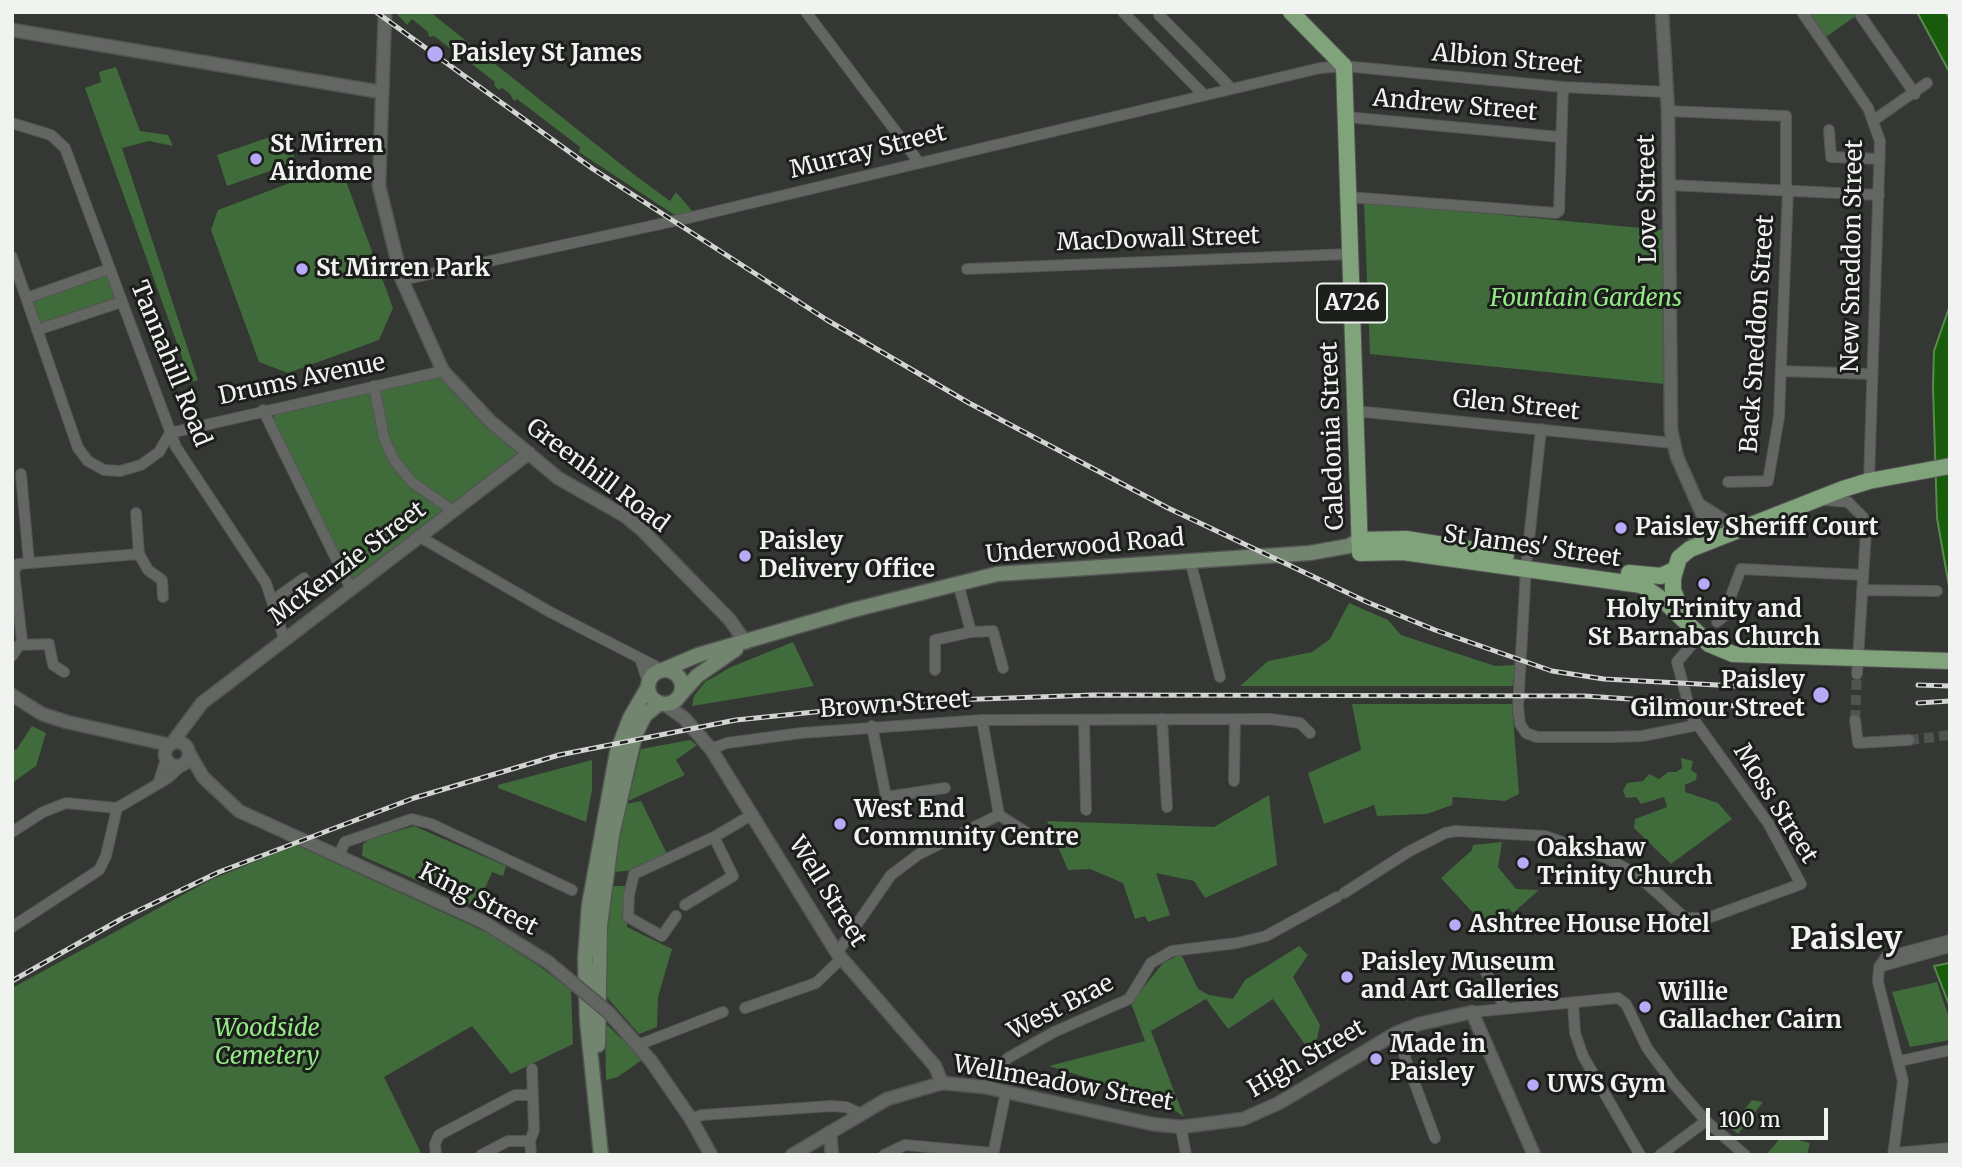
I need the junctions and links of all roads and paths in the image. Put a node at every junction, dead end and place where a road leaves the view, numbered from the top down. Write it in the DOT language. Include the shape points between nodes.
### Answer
graph roads {
  1 [pos="385,12"];
  2 [pos="806,12"];
  3 [pos="1123,12"];
  4 [pos="1291,12"];
  5 [pos="1662,12"];
  6 [pos="1802,12"];
  7 [pos="1159,15"];
  8 [pos="1861,16"];
  9 [pos="12,30"];
  10 [pos="1344,66"];
  11 [pos="1927,83"];
  12 [pos="1230,87"];
  13 [pos="1563,87"];
  14 [pos="382,92"];
  15 [pos="1202,93"];
  16 [pos="1666,93"];
  17 [pos="1915,94"];
  18 [pos="1668,111"];
  19 [pos="1346,117"];
  20 [pos="1874,120"];
  21 [pos="12,123"];
  22 [pos="1829,130"];
  23 [pos="1560,137"];
  24 [pos="1880,159"];
  25 [pos="918,161"];
  26 [pos="1669,185"];
  27 [pos="1787,189"];
  28 [pos="1879,195"];
  29 [pos="1348,197"];
  30 [pos="1350,254"];
  31 [pos="12,257"];
  32 [pos="108,269"];
  33 [pos="967,269"];
  34 [pos="402,280"];
  35 [pos="27,298"];
  36 [pos="121,302"];
  37 [pos="37,330"];
  38 [pos="443,371"];
  39 [pos="1782,371"];
  40 [pos="1871,373"];
  41 [pos="374,386"];
  42 [pos="263,410"];
  43 [pos="1355,411"];
  44 [pos="1541,429"];
  45 [pos="170,433"];
  46 [pos="1673,443"];
  47 [pos="529,453"];
  48 [pos="1950,466"];
  49 [pos="21,474"];
  50 [pos="1869,481"];
  51 [pos="1728,482"];
  52 [pos="16,486"];
  53 [pos="1813,501"];
  54 [pos="1701,505"];
  55 [pos="453,511"];
  56 [pos="136,513"];
  57 [pos="1749,524"];
  58 [pos="420,537"];
  59 [pos="1360,546"];
  60 [pos="1690,549"];
  61 [pos="139,554"];
  62 [pos="1190,560"];
  63 [pos="29,563"];
  64 [pos="1526,563"];
  65 [pos="1674,570"];
  66 [pos="1863,575"];
  67 [pos="304,578"];
  68 [pos="958,583"];
  69 [pos="14,590"];
  70 [pos="351,590"];
  71 [pos="1863,590"];
  72 [pos="1937,591"];
  73 [pos="163,597"];
  74 [pos="272,601"];
  75 [pos="1685,621"];
  76 [pos="1717,622"];
  77 [pos="971,632"];
  78 [pos="1699,636"];
  79 [pos="284,638"];
  80 [pos="747,643"];
  81 [pos="19,646"];
  82 [pos="12,656"];
  83 [pos="641,661"];
  84 [pos="1950,661"];
  85 [pos="1858,666"];
  86 [pos="1003,668"];
  87 [pos="664,670"];
  88 [pos="936,670"];
  89 [pos="64,672"];
  90 [pos="1220,677"];
  91 [pos="648,685"];
  92 [pos="12,695"];
  93 [pos="679,696"];
  94 [pos="662,704"];
  95 [pos="196,712"];
  96 [pos="684,718"];
  97 [pos="1162,719"];
  98 [pos="1235,719"];
  99 [pos="982,720"];
  100 [pos="1084,720"];
  101 [pos="1855,720"];
  102 [pos="1698,725"];
  103 [pos="872,726"];
  104 [pos="1310,733"];
  105 [pos="1909,740"];
  106 [pos="711,749"];
  107 [pos="168,751"];
  108 [pos="185,758"];
  109 [pos="1234,781"];
  110 [pos="158,784"];
  111 [pos="945,788"];
  112 [pos="1167,807"];
  113 [pos="117,808"];
  114 [pos="1086,810"];
  115 [pos="753,814"];
  116 [pos="999,815"];
  117 [pos="12,832"];
  118 [pos="714,837"];
  119 [pos="1040,841"];
  120 [pos="339,854"];
  121 [pos="572,890"];
  122 [pos="685,905"];
  123 [pos="676,916"];
  124 [pos="12,927"];
  125 [pos="1950,940"];
  126 [pos="1950,947"];
  127 [pos="839,955"];
  128 [pos="1151,963"];
  129 [pos="1482,965"];
  130 [pos="1879,967"];
  131 [pos="1573,1003"];
  132 [pos="745,1008"];
  133 [pos="1505,1008"];
  134 [pos="723,1012"];
  135 [pos="1472,1012"];
  136 [pos="1396,1033"];
  137 [pos="638,1045"];
  138 [pos="1950,1050"];
  139 [pos="1900,1061"];
  140 [pos="532,1069"];
  141 [pos="942,1083"];
  142 [pos="984,1087"];
  143 [pos="1006,1091"];
  144 [pos="533,1095"];
  145 [pos="859,1112"];
  146 [pos="691,1119"];
  147 [pos="1706,1121"];
  148 [pos="1181,1126"];
  149 [pos="830,1132"];
  150 [pos="1435,1138"];
  151 [pos="530,1141"];
  152 [pos="1950,1148"];
  153 [pos="993,1154"];
  154 [pos="1894,1154"];
  155 [pos="436,1155"];
  156 [pos="481,1155"];
  157 [pos="531,1155"];
  158 [pos="601,1155"];
  159 [pos="610,1155"];
  160 [pos="711,1155"];
  161 [pos="792,1155"];
  162 [pos="832,1155"];
  163 [pos="884,1155"];
  164 [pos="1186,1155"];
  165 [pos="1534,1155"];
  166 [pos="1640,1155"];
  167 [pos="1660,1155"];
  168 [pos="1745,1155"];
  1 -- 14 [label="street, Greenhill Road"];
  2 -- 25 [label="street"];
  3 -- 15 [label="street"];
  4 -- 10 [label="main road"];
  5 -- 16 [label="street, Love Street"];
  6 -- 20 [label="street, New Sneddon Street"];
  7 -- 12 [label="street"];
  8 -- 17 [label="street"];
  9 -- 14 [label="street"];
  10 -- 12 [label="street, Murray Street"];
  10 -- 13 [label="street, Albion Street"];
  10 -- 19 [label="main road, Caledonia Street / A726"];
  11 -- 17 [label="street"];
  12 -- 15 [label="street, Murray Street"];
  13 -- 16 [label="street, Albion Street"];
  13 -- 23 [label="street"];
  14 -- 34 [label="street, Greenhill Road" via="379,186"];
  15 -- 25 [label="street, Murray Street"];
  16 -- 18 [label="street, Love Street"];
  17 -- 20 [label="street"];
  18 -- 26 [label="street, Love Street"];
  18 -- 27 [label="street, Back Sneddon Street" via="1786,117"];
  19 -- 23 [label="street, Andrew Street"];
  19 -- 29 [label="main road, Caledonia Street / A726"];
  20 -- 24 [label="street, New Sneddon Street"];
  21 -- 32 [label="street, Tannahill Road" via="51,135 65,148"];
  22 -- 24 [label="street" via="1831,157"];
  23 -- 29 [label="street" via="1556,213"];
  24 -- 28 [label="street, New Sneddon Street"];
  25 -- 34 [label="street, Murray Street" via="688,218"];
  26 -- 27 [label="street"];
  26 -- 46 [label="street, Love Street"];
  27 -- 28 [label="street"];
  27 -- 39 [label="street, Back Sneddon Street"];
  28 -- 40 [label="street, New Sneddon Street"];
  29 -- 30 [label="main road, Caledonia Street / A726"];
  30 -- 33 [label="street, MacDowall Street"];
  30 -- 43 [label="main road, Caledonia Street / A726"];
  31 -- 35 [label="street"];
  32 -- 35 [label="street"];
  32 -- 36 [label="street, Tannahill Road"];
  34 -- 38 [label="street, Greenhill Road"];
  35 -- 37 [label="street"];
  36 -- 37 [label="street"];
  36 -- 45 [label="street, Tannahill Road"];
  37 -- 45 [label="street" via="78,448 88,461 104,470 141,465 159,452"];
  38 -- 41 [label="street, Drums Avenue"];
  38 -- 47 [label="street, Greenhill Road" via="490,421"];
  39 -- 40 [label="street"];
  39 -- 51 [label="street, Back Sneddon Street" via="1768,481"];
  40 -- 50 [label="street, New Sneddon Street"];
  41 -- 42 [label="street, Drums Avenue"];
  41 -- 55 [label="street" via="384,438 394,460 412,482"];
  42 -- 45 [label="street, Drums Avenue"];
  42 -- 70 [label="street"];
  43 -- 44 [label="street, Glen Street"];
  43 -- 59 [label="main road, Caledonia Street / A726"];
  44 -- 46 [label="street, Glen Street"];
  44 -- 64 [label="street"];
  45 -- 74 [label="street, Tannahill Road" via="266,583"];
  46 -- 54 [label="street, Love Street"];
  47 -- 55 [label="street, McKenzie Street"];
  47 -- 80 [label="street, Greenhill Road" via="558,478 643,531"];
  48 -- 50 [label="main road"];
  49 -- 52 [label="street"];
  50 -- 53 [label="main road"];
  52 -- 63 [label="street"];
  53 -- 57 [label="main road"];
  53 -- 66 [label="street" via="1840,500 1854,505 1863,517"];
  54 -- 57 [label="street" via="1718,519"];
  54 -- 60 [label="street" via="1705,524"];
  55 -- 58 [label="street, McKenzie Street"];
  56 -- 61 [label="street"];
  57 -- 60 [label="main road"];
  58 -- 70 [label="street, McKenzie Street"];
  58 -- 83 [label="street"];
  59 -- 62 [label="main road, Underwood Road"];
  59 -- 64 [label="main road, St James' Street" via="1406,539"];
  60 -- 65 [label="main road"];
  61 -- 63 [label="street"];
  61 -- 73 [label="street" via="148,570 162,580"];
  62 -- 68 [label="main road, Underwood Road" via="997,574"];
  62 -- 90 [label="street"];
  63 -- 69 [label="street" via="18,564"];
  64 -- 65 [label="main road, St James' Street" via="1645,576"];
  64 -- 75 [label="main road, St James' Street" via="1640,585"];
  64 -- 102 [label="street" via="1518,707 1526,733 1537,737 1643,736"];
  65 -- 75 [label="main road" via="1673,590"];
  66 -- 71 [label="street"];
  66 -- 76 [label="street" via="1741,569"];
  67 -- 74 [label="street"];
  68 -- 77 [label="street"];
  68 -- 80 [label="main road, Underwood Road"];
  69 -- 81 [label="street" via="22,628"];
  70 -- 79 [label="street, McKenzie Street"];
  71 -- 72 [label="street"];
  71 -- 85 [label="street"];
  74 -- 79 [label="street, Tannahill Road"];
  75 -- 78 [label="main road, St James' Street"];
  77 -- 86 [label="street" via="993,631"];
  77 -- 88 [label="street" via="935,640"];
  78 -- 85 [label="main road, St James' Street" via="1733,654"];
  78 -- 102 [label="street, Moss Street" via="1677,662"];
  79 -- 95 [label="street, McKenzie Street"];
  80 -- 87 [label="main road, Underwood Road" via="698,655"];
  80 -- 93 [label="main road, Underwood Road" via="712,665"];
  81 -- 82 [label="street"];
  81 -- 89 [label="street" via="49,644 53,665"];
  83 -- 87 [label="street"];
  83 -- 91 [label="street"];
  84 -- 85 [label="main road, St James' Street"];
  87 -- 91 [label="main road" via="652,675"];
  87 -- 93 [label="main road" via="681,680"];
  91 -- 94 [label="main road" via="651,697"];
  91 -- 158 [label="main road" via="617,752 589,905 587,1020"];
  92 -- 107 [label="street" via="42,714"];
  93 -- 94 [label="main road"];
  93 -- 96 [label="street, Well Street"];
  94 -- 96 [label="street, Well Street"];
  94 -- 159 [label="main road" via="649,710 641,722 628,761 600,925 598,1048"];
  95 -- 107 [label="street, McKenzie Street"];
  95 -- 108 [label="street"];
  96 -- 106 [label="street, Well Street"];
  97 -- 98 [label="street, Brown Street"];
  97 -- 100 [label="street, Brown Street"];
  97 -- 112 [label="street"];
  98 -- 104 [label="street, Brown Street" via="1300,723"];
  98 -- 109 [label="street"];
  99 -- 100 [label="street, Brown Street"];
  99 -- 103 [label="street, Brown Street"];
  99 -- 116 [label="street"];
  100 -- 114 [label="street"];
  101 -- 105 [label="street" via="1858,743"];
  102 -- 128 [label="street, Moss Street" via="1768,823 1801,884 1708,918 1685,918 1636,874 1608,858 1545,836 1446,833 1266,936 1172,951"];
  103 -- 106 [label="street, Brown Street" via="727,743"];
  103 -- 111 [label="street" via="886,797"];
  106 -- 115 [label="street, Well Street"];
  107 -- 108 [label="street" via="172,765"];
  107 -- 108 [label="street" via="180,743"];
  107 -- 110 [label="street"];
  108 -- 110 [label="street"];
  108 -- 120 [label="street, King Street" via="239,811"];
  110 -- 113 [label="street"];
  113 -- 117 [label="street" via="66,803"];
  113 -- 124 [label="street" via="99,870"];
  115 -- 118 [label="street"];
  115 -- 127 [label="street, Well Street"];
  116 -- 119 [label="street"];
  116 -- 127 [label="street" via="919,854 891,875"];
  118 -- 122 [label="street" via="733,876"];
  118 -- 123 [label="street" via="634,874 628,917 662,936"];
  120 -- 121 [label="street" via="345,842 412,819"];
  120 -- 137 [label="street, King Street, bridge" via="494,928 548,962 608,1012"];
  125 -- 130 [label="street" via="1886,957"];
  126 -- 130 [label="street"];
  127 -- 132 [label="street" via="816,983"];
  127 -- 141 [label="street, Well Street" via="935,1066"];
  128 -- 142 [label="street, West Brae" via="1129,999 1008,1058"];
  129 -- 133 [label="street"];
  130 -- 139 [label="street" via="1878,982"];
  131 -- 133 [label="street, High Street"];
  131 -- 147 [label="street, High Street" via="1618,998 1626,1004 1647,1048"];
  131 -- 166 [label="street" via="1575,1033 1583,1056"];
  133 -- 135 [label="street, High Street"];
  134 -- 137 [label="street"];
  135 -- 136 [label="street, High Street"];
  135 -- 165 [label="street"];
  136 -- 148 [label="street, High Street" via="1290,1097 1243,1119"];
  136 -- 150 [label="street"];
  137 -- 146 [label="street, King Street"];
  138 -- 139 [label="street"];
  139 -- 154 [label="street" via="1902,1106"];
  140 -- 144 [label="street"];
  141 -- 142 [label="street, Wellmeadow Street"];
  141 -- 145 [label="street, Wellmeadow Street"];
  142 -- 143 [label="street, Wellmeadow Street"];
  143 -- 148 [label="street, Wellmeadow Street" via="1112,1116"];
  143 -- 153 [label="street"];
  144 -- 151 [label="street"];
  144 -- 155 [label="street" via="515,1095 439,1135"];
  145 -- 146 [label="street" via="831,1106"];
  145 -- 149 [label="street, Wellmeadow Street"];
  146 -- 160 [label="street, King Street"];
  147 -- 167 [label="street"];
  147 -- 168 [label="street"];
  148 -- 164 [label="street"];
  149 -- 161 [label="street, Wellmeadow Street"];
  149 -- 162 [label="street"];
  151 -- 156 [label="street" via="508,1141"];
  151 -- 157 [label="street"];
  152 -- 154 [label="street"];
  153 -- 163 [label="street" via="905,1144"];
}
